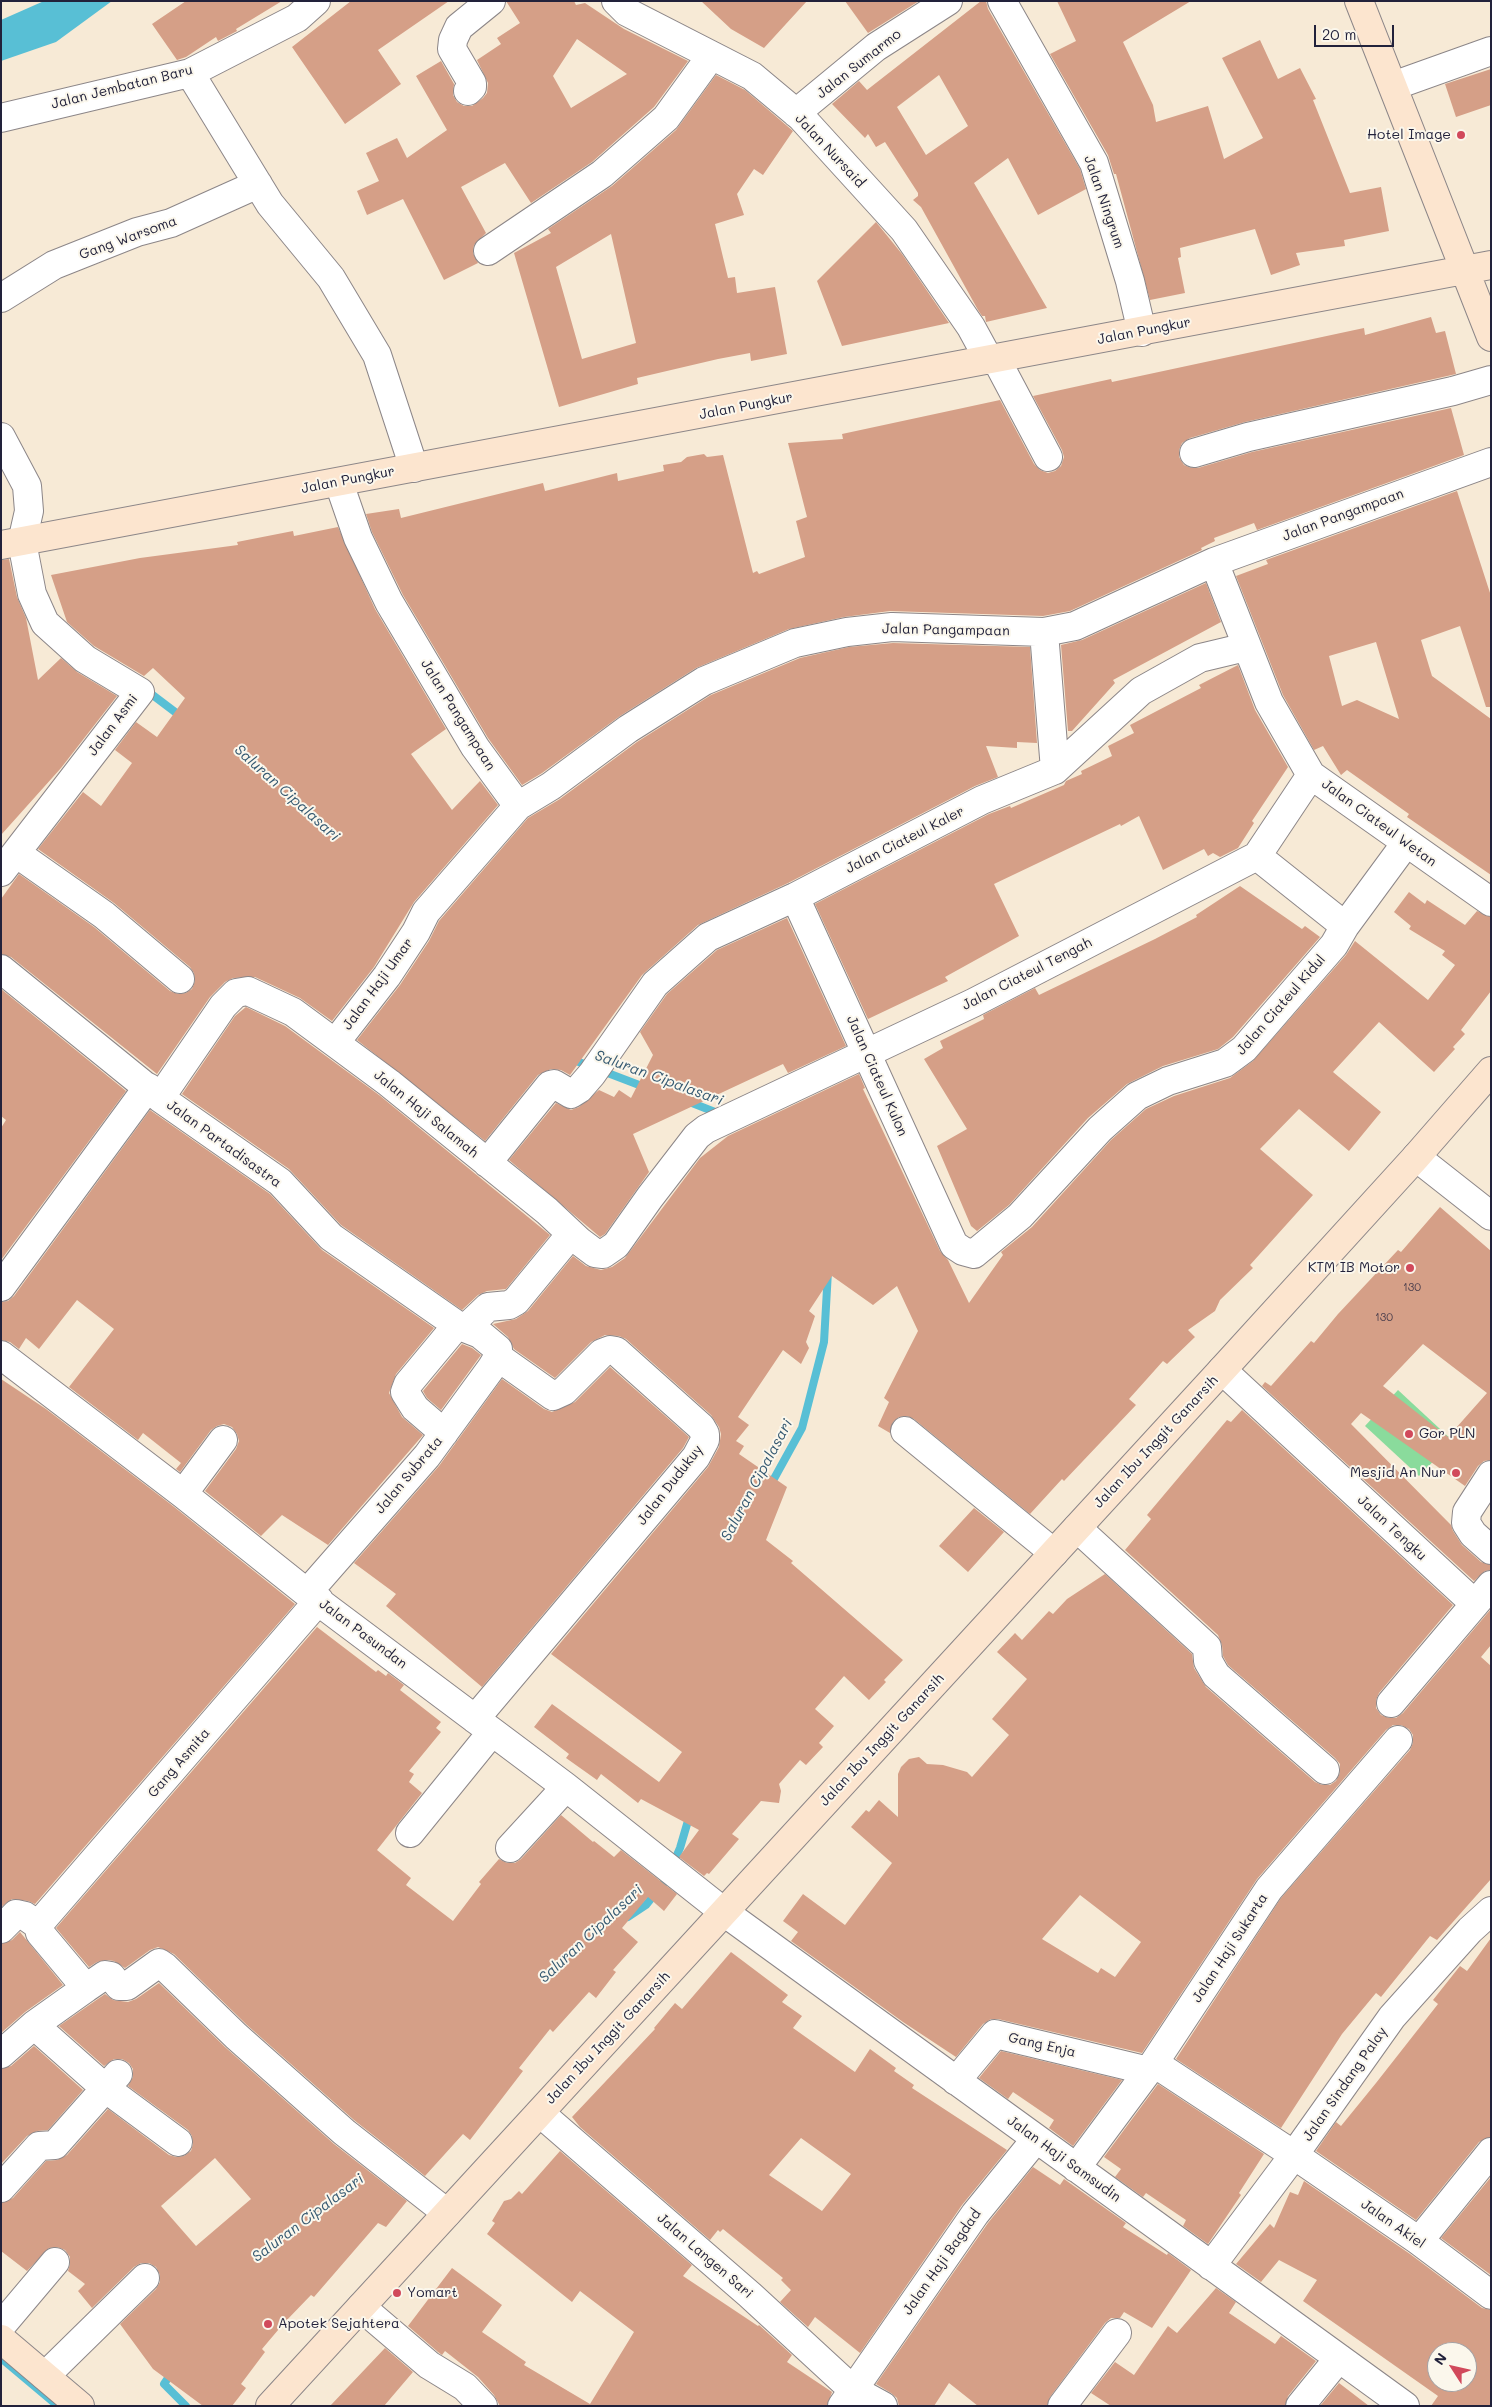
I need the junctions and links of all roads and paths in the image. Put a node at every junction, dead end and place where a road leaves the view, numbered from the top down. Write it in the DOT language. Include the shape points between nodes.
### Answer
graph roads {
  1 [pos="316,1"];
  2 [pos="491,1"];
  3 [pos="616,1"];
  4 [pos="948,1"];
  5 [pos="1002,1"];
  6 [pos="1359,1"];
  7 [pos="1491,51"];
  8 [pos="711,56"];
  9 [pos="190,73"];
  10 [pos="1393,86"];
  11 [pos="468,92"];
  12 [pos="796,114"];
  13 [pos="1,118"];
  14 [pos="258,184"];
  15 [pos="488,251"];
  16 [pos="1478,268"];
  17 [pos="1,298"];
  18 [pos="1142,332"];
  19 [pos="1491,337"];
  20 [pos="993,360"];
  21 [pos="1491,380"];
  22 [pos="1,437"];
  23 [pos="1194,453"];
  24 [pos="1048,457"];
  25 [pos="1491,462"];
  26 [pos="414,468"];
  27 [pos="339,483"];
  28 [pos="12,543"];
  29 [pos="1214,562"];
  30 [pos="1044,632"];
  31 [pos="1246,647"];
  32 [pos="1055,770"];
  33 [pos="1311,775"];
  34 [pos="518,806"];
  35 [pos="1406,843"];
  36 [pos="1257,856"];
  37 [pos="9,862"];
  38 [pos="795,897"];
  39 [pos="1491,902"];
  40 [pos="1344,926"];
  41 [pos="1,969"];
  42 [pos="180,979"];
  43 [pos="335,1043"];
  44 [pos="868,1054"];
  45 [pos="598,1065"];
  46 [pos="1491,1071"];
  47 [pos="154,1092"];
  48 [pos="1416,1157"];
  49 [pos="487,1163"];
  50 [pos="1491,1216"];
  51 [pos="571,1234"];
  52 [pos="963,1251"];
  53 [pos="1,1287"];
  54 [pos="461,1327"];
  55 [pos="498,1353"];
  56 [pos="1,1355"];
  57 [pos="1222,1370"];
  58 [pos="905,1430"];
  59 [pos="444,1433"];
  60 [pos="223,1440"];
  61 [pos="1491,1475"];
  62 [pos="183,1494"];
  63 [pos="1077,1528"];
  64 [pos="1491,1550"];
  65 [pos="1054,1553"];
  66 [pos="1483,1595"];
  67 [pos="313,1596"];
  68 [pos="1392,1703"];
  69 [pos="483,1726"];
  70 [pos="1398,1740"];
  71 [pos="1325,1770"];
  72 [pos="566,1787"];
  73 [pos="410,1833"];
  74 [pos="510,1848"];
  75 [pos="1491,1911"];
  76 [pos="724,1912"];
  77 [pos="38,1925"];
  78 [pos="1,1929"];
  79 [pos="86,1988"];
  80 [pos="34,2025"];
  81 [pos="1,2054"];
  82 [pos="1151,2067"];
  83 [pos="112,2081"];
  84 [pos="956,2081"];
  85 [pos="540,2113"];
  86 [pos="1036,2139"];
  87 [pos="178,2142"];
  88 [pos="1491,2152"];
  89 [pos="1294,2156"];
  90 [pos="1076,2168"];
  91 [pos="1,2188"];
  92 [pos="447,2213"];
  93 [pos="1418,2241"];
  94 [pos="55,2262"];
  95 [pos="1211,2266"];
  96 [pos="145,2278"];
  97 [pos="1491,2296"];
  98 [pos="361,2307"];
  99 [pos="1,2326"];
  100 [pos="1117,2333"];
  101 [pos="1,2339"];
  102 [pos="1339,2358"];
  103 [pos="45,2376"];
  104 [pos="847,2398"];
  105 [pos="1071,2403"];
  106 [pos="80,2406"];
  107 [pos="270,2406"];
  108 [pos="483,2406"];
  109 [pos="883,2406"];
  110 [pos="1300,2406"];
  111 [pos="1405,2406"];
  1 -- 9 [label="street, Jalan Jembatan Baru" via="297,18"];
  2 -- 11 [label="street" via="459,27 453,40 452,49 472,83"];
  3 -- 8 [label="street, Jalan Nursaid" via="627,12"];
  4 -- 12 [label="street, Jalan Sumarmo" via="876,47"];
  5 -- 18 [label="street, Jalan Ningrum" via="1094,163 1130,280"];
  6 -- 10 [label="main road"];
  7 -- 10 [label="street"];
  8 -- 12 [label="street, Jalan Nursaid" via="752,76"];
  8 -- 15 [label="street" via="666,118 602,174"];
  9 -- 13 [label="street, Jalan Jembatan Baru"];
  9 -- 14 [label="street"];
  10 -- 16 [label="main road"];
  12 -- 20 [label="street, Jalan Nursaid" via="904,230"];
  14 -- 17 [label="street, Gang Warsoma" via="171,223 137,232 54,265"];
  14 -- 26 [label="street" via="270,204 331,278 377,356"];
  16 -- 18 [label="main road, Jalan Pungkur"];
  16 -- 19 [label="main road"];
  18 -- 20 [label="main road, Jalan Pungkur"];
  20 -- 24 [label="street, Jalan Nursaid"];
  20 -- 26 [label="main road, Jalan Pungkur"];
  21 -- 23 [label="street" via="1248,437"];
  22 -- 28 [label="street" via="27,486 29,511"];
  25 -- 29 [label="street, Jalan Pangampaan"];
  26 -- 27 [label="main road, Jalan Pungkur"];
  27 -- 28 [label="main road, Jalan Pungkur"];
  27 -- 34 [label="street, Jalan Pangampaan" via="358,538 389,602 475,747"];
  28 -- 37 [label="street, Jalan Asmi" via="45,623 85,659 140,692"];
  29 -- 30 [label="street, Jalan Pangampaan" via="1075,626"];
  29 -- 31 [label="street, Jalan Ciateul Wetan"];
  30 -- 32 [label="street"];
  30 -- 34 [label="street, Jalan Pangampaan" via="892,627 795,643 704,681"];
  31 -- 32 [label="street, Jalan Ciateul Kaler" via="1200,658 1141,691"];
  31 -- 33 [label="street, Jalan Ciateul Wetan" via="1269,702"];
  32 -- 38 [label="street, Jalan Ciateul Kaler" via="982,800"];
  33 -- 35 [label="street, Jalan Ciateul Wetan"];
  33 -- 36 [label="street, Jalan Ciateul Tengah"];
  34 -- 43 [label="street, Jalan Haji Umar" via="426,912 387,976"];
  35 -- 39 [label="street, Jalan Ciateul Wetan"];
  35 -- 40 [label="street, Jalan Ciateul Kidul"];
  36 -- 40 [label="street"];
  36 -- 44 [label="street, Jalan Ciateul Tengah"];
  37 -- 42 [label="street" via="104,915"];
  38 -- 44 [label="street, Jalan Ciateul Kulon"];
  38 -- 45 [label="street, Jalan Ciateul Kaler" via="708,937 656,984"];
  40 -- 52 [label="street, Jalan Ciateul Kidul" via="1334,945 1234,1058 1138,1096 1100,1129 1020,1216 974,1254"];
  41 -- 47 [label="street, Jalan Partadisastra"];
  43 -- 47 [label="street, Jalan Haji Umar" via="293,1012 248,991 236,993"];
  43 -- 49 [label="street, Jalan Haji Salamah"];
  44 -- 51 [label="street, Jalan Ciateul Tengah" via="696,1136 609,1252 595,1253"];
  44 -- 52 [label="street, Jalan Ciateul Kulon" via="954,1244"];
  45 -- 49 [label="street, Jalan Haji Salamah" via="572,1094 550,1085"];
  46 -- 48 [label="main road, Jalan Ibu Inggit Ganarsih"];
  47 -- 53 [label="street, Jalan Haji Umar"];
  47 -- 54 [label="street, Jalan Partadisastra" via="280,1182 331,1237"];
  48 -- 50 [label="street"];
  48 -- 57 [label="main road, Jalan Ibu Inggit Ganarsih"];
  49 -- 51 [label="street, Jalan Ciateul Tengah"];
  51 -- 54 [label="street" via="516,1301 488,1307"];
  54 -- 55 [label="street, Jalan Partadisastra" via="485,1338"];
  54 -- 59 [label="street" via="408,1384 405,1392 415,1408"];
  55 -- 59 [label="street, Jalan Subrata"];
  55 -- 69 [label="street, Jalan Dudukuy" via="553,1396 564,1391 602,1354 616,1351 701,1427 705,1440 696,1457"];
  56 -- 62 [label="street, Jalan Pasundan"];
  57 -- 63 [label="main road, Jalan Ibu Inggit Ganarsih"];
  57 -- 66 [label="street, Jalan Tengku"];
  58 -- 65 [label="street"];
  59 -- 67 [label="street, Jalan Subrata"];
  60 -- 62 [label="street"];
  61 -- 64 [label="street" via="1467,1512 1466,1523"];
  62 -- 67 [label="street, Jalan Pasundan"];
  63 -- 65 [label="main road, Jalan Ibu Inggit Ganarsih"];
  63 -- 71 [label="street" via="1207,1647 1208,1661 1216,1675"];
  65 -- 76 [label="main road, Jalan Ibu Inggit Ganarsih"];
  66 -- 68 [label="street"];
  67 -- 69 [label="street, Jalan Pasundan"];
  67 -- 77 [label="street, Gang Asmita"];
  69 -- 72 [label="street, Jalan Pasundan"];
  69 -- 73 [label="street"];
  70 -- 82 [label="street, Jalan Haji Sukarta" via="1269,1889"];
  72 -- 74 [label="street"];
  72 -- 76 [label="street, Jalan Pasundan"];
  75 -- 89 [label="street, Jalan Sindang Palay" via="1392,2017"];
  76 -- 84 [label="street, Jalan Haji Samsudin"];
  76 -- 85 [label="main road, Jalan Ibu Inggit Ganarsih"];
  77 -- 78 [label="street" via="18,1913"];
  77 -- 79 [label="street" via="40,1933"];
  79 -- 80 [label="street"];
  79 -- 92 [label="street" via="105,1975 111,1976 119,1986 127,1986 159,1964 175,1975 236,2036 344,2132"];
  80 -- 81 [label="street"];
  80 -- 83 [label="street"];
  82 -- 84 [label="street, Gang Enja" via="995,2034"];
  82 -- 89 [label="street, Jalan Akiel"];
  82 -- 90 [label="street, Jalan Haji Sukarta"];
  83 -- 87 [label="street"];
  83 -- 91 [label="street" via="55,2146 39,2146"];
  84 -- 86 [label="street, Jalan Haji Samsudin"];
  85 -- 92 [label="main road, Jalan Ibu Inggit Ganarsih"];
  85 -- 104 [label="street, Jalan Langen Sari" via="750,2294"];
  86 -- 90 [label="street, Jalan Haji Samsudin"];
  86 -- 104 [label="street, Jalan Haji Bagdad" via="975,2214"];
  88 -- 93 [label="street"];
  89 -- 93 [label="street, Jalan Akiel"];
  89 -- 95 [label="street, Jalan Sindang Palay"];
  90 -- 95 [label="street, Jalan Haji Samsudin"];
  92 -- 98 [label="main road, Jalan Ibu Inggit Ganarsih"];
  93 -- 97 [label="street, Jalan Akiel"];
  94 -- 99 [label="street"];
  95 -- 102 [label="street, Jalan Haji Samsudin"];
  96 -- 103 [label="street"];
  98 -- 107 [label="main road, Jalan Ibu Inggit Ganarsih"];
  98 -- 108 [label="street" via="429,2365 465,2387"];
  100 -- 105 [label="street"];
  101 -- 103 [label="main road"];
  102 -- 110 [label="street"];
  102 -- 111 [label="street, Jalan Haji Samsudin"];
  103 -- 106 [label="main road"];
  104 -- 109 [label="street, Jalan Langen Sari"];
}
